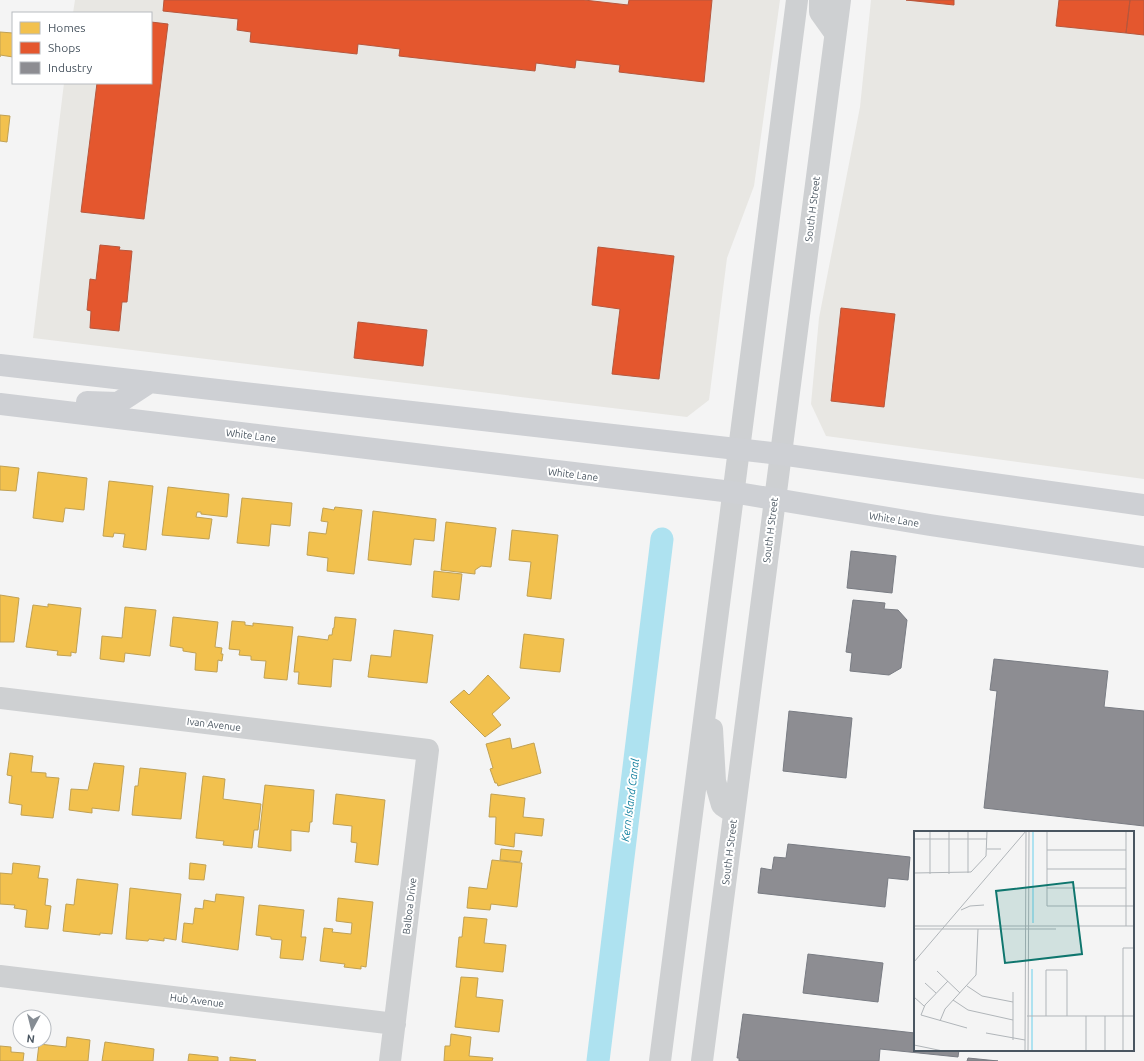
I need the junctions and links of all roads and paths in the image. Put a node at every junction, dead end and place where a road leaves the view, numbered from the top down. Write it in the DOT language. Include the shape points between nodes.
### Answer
graph roads {
  1 [pos="797,0"];
  2 [pos="820,0"];
  3 [pos="840,0"];
  4 [pos="835,33"];
  5 [pos="0,365"];
  6 [pos="150,382"];
  7 [pos="0,398"];
  8 [pos="0,404"];
  9 [pos="738,450"];
  10 [pos="780,454"];
  11 [pos="732,492"];
  12 [pos="774,500"];
  13 [pos="1144,505"];
  14 [pos="1144,557"];
  15 [pos="710,670"];
  16 [pos="0,698"];
  17 [pos="428,750"];
  18 [pos="734,813"];
  19 [pos="0,976"];
  20 [pos="394,1024"];
  21 [pos="390,1061"];
  22 [pos="660,1061"];
  23 [pos="702,1061"];
  1 -- 9 [label="street"];
  2 -- 4 [label="street" via="820,12"];
  3 -- 4 [label="street, South H Street"];
  4 -- 10 [label="street, South H Street"];
  5 -- 6 [label="main road"];
  6 -- 7 [label="main road" via="118,403"];
  6 -- 9 [label="main road"];
  8 -- 11 [label="main road, White Lane"];
  9 -- 10 [label="main road"];
  9 -- 11 [label="street"];
  10 -- 12 [label="street, South H Street"];
  10 -- 13 [label="main road"];
  11 -- 12 [label="main road, White Lane"];
  11 -- 15 [label="street"];
  12 -- 14 [label="main road, White Lane"];
  12 -- 18 [label="street, South H Street"];
  15 -- 18 [label="street" via="715,781 722,805"];
  15 -- 22 [label="street"];
  16 -- 17 [label="street, Ivan Avenue"];
  17 -- 20 [label="street, Balboa Drive"];
  18 -- 23 [label="street, South H Street"];
  19 -- 20 [label="street, Hub Avenue"];
  20 -- 21 [label="street, Balboa Drive"];
}
